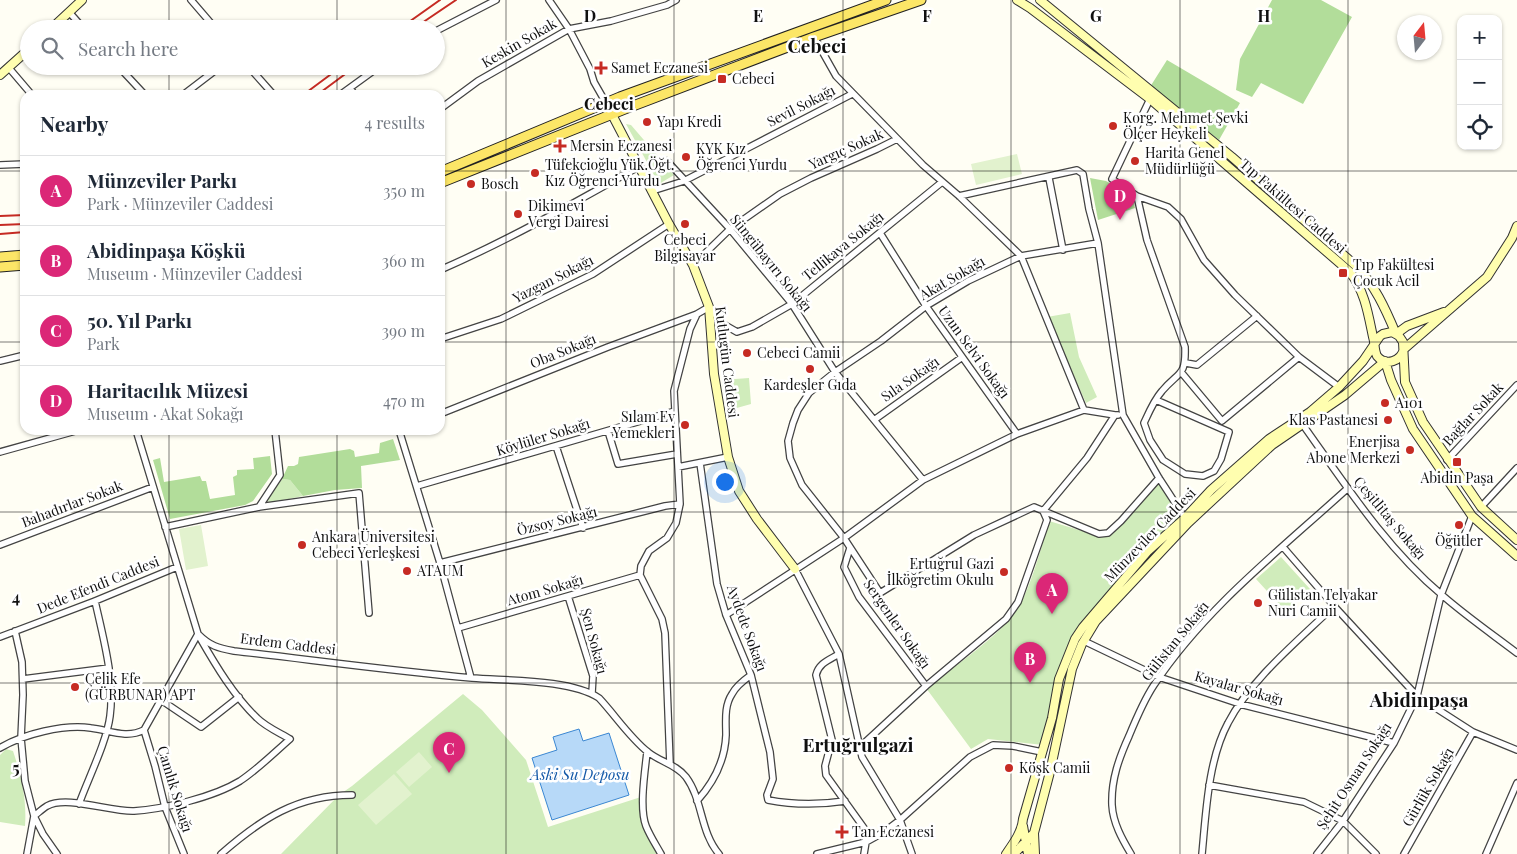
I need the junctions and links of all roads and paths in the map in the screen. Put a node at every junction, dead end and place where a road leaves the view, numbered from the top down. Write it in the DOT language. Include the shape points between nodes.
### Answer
graph roads {
  1 [pos="191,0"];
  2 [pos="496,0"];
  3 [pos="550,0"];
  4 [pos="676,0"];
  5 [pos="886,0"];
  6 [pos="921,0"];
  7 [pos="1017,0"];
  8 [pos="1040,0"];
  9 [pos="77,2"];
  10 [pos="69,12"];
  11 [pos="61,20"];
  12 [pos="76,20"];
  13 [pos="208,20"];
  14 [pos="445,26"];
  15 [pos="569,29"];
  16 [pos="814,37"];
  17 [pos="20,58"];
  18 [pos="9,68"];
  19 [pos="0,75"];
  20 [pos="126,75"];
  21 [pos="209,75"];
  22 [pos="256,75"];
  23 [pos="368,75"];
  24 [pos="350,88"];
  25 [pos="28,90"];
  26 [pos="140,90"];
  27 [pos="189,90"];
  28 [pos="270,90"];
  29 [pos="347,90"];
  30 [pos="852,94"];
  31 [pos="1150,99"];
  32 [pos="606,103"];
  33 [pos="445,105"];
  34 [pos="612,114"];
  35 [pos="897,139"];
  36 [pos="667,160"];
  37 [pos="20,164"];
  38 [pos="0,165"];
  39 [pos="640,166"];
  40 [pos="445,170"];
  41 [pos="1049,178"];
  42 [pos="445,181"];
  43 [pos="684,181"];
  44 [pos="942,182"];
  45 [pos="652,191"];
  46 [pos="959,196"];
  47 [pos="1137,196"];
  48 [pos="669,224"];
  49 [pos="1517,226"];
  50 [pos="730,230"];
  51 [pos="880,233"];
  52 [pos="1515,238"];
  53 [pos="1098,243"];
  54 [pos="1063,250"];
  55 [pos="20,255"];
  56 [pos="1021,256"];
  57 [pos="0,257"];
  58 [pos="693,264"];
  59 [pos="20,265"];
  60 [pos="0,267"];
  61 [pos="445,268"];
  62 [pos="792,304"];
  63 [pos="926,306"];
  64 [pos="709,307"];
  65 [pos="1449,310"];
  66 [pos="697,314"];
  67 [pos="1257,316"];
  68 [pos="1396,334"];
  69 [pos="445,337"];
  70 [pos="1375,344"];
  71 [pos="1404,349"];
  72 [pos="20,356"];
  73 [pos="1300,357"];
  74 [pos="961,358"];
  75 [pos="0,361"];
  76 [pos="1385,361"];
  77 [pos="1186,363"];
  78 [pos="834,372"];
  79 [pos="1181,372"];
  80 [pos="1517,385"];
  81 [pos="1339,387"];
  82 [pos="1345,396"];
  83 [pos="1156,400"];
  84 [pos="1084,410"];
  85 [pos="675,411"];
  86 [pos="445,412"];
  87 [pos="1115,415"];
  88 [pos="1123,415"];
  89 [pos="874,420"];
  90 [pos="1303,425"];
  91 [pos="608,431"];
  92 [pos="1017,434"];
  93 [pos="61,435"];
  94 [pos="137,435"];
  95 [pos="276,435"];
  96 [pos="401,435"];
  97 [pos="556,446"];
  98 [pos="0,452"];
  99 [pos="677,454"];
  100 [pos="728,457"];
  101 [pos="1447,460"];
  102 [pos="700,463"];
  103 [pos="678,467"];
  104 [pos="1517,468"];
  105 [pos="1159,478"];
  106 [pos="923,480"];
  107 [pos="417,486"];
  108 [pos="153,487"];
  109 [pos="1348,488"];
  110 [pos="680,504"];
  111 [pos="259,507"];
  112 [pos="1481,507"];
  113 [pos="1043,511"];
  114 [pos="1472,516"];
  115 [pos="1184,518"];
  116 [pos="165,527"];
  117 [pos="583,528"];
  118 [pos="844,538"];
  119 [pos="1517,540"];
  120 [pos="0,545"];
  121 [pos="1284,547"];
  122 [pos="850,548"];
  123 [pos="1517,556"];
  124 [pos="440,563"];
  125 [pos="177,567"];
  126 [pos="795,569"];
  127 [pos="640,575"];
  128 [pos="1441,595"];
  129 [pos="568,596"];
  130 [pos="95,601"];
  131 [pos="1334,606"];
  132 [pos="369,614"];
  133 [pos="726,616"];
  134 [pos="458,628"];
  135 [pos="15,631"];
  136 [pos="198,634"];
  137 [pos="0,637"];
  138 [pos="1084,641"];
  139 [pos="1517,653"];
  140 [pos="839,654"];
  141 [pos="108,668"];
  142 [pos="751,675"];
  143 [pos="471,678"];
  144 [pos="1159,678"];
  145 [pos="24,679"];
  146 [pos="926,686"];
  147 [pos="592,693"];
  148 [pos="1417,696"];
  149 [pos="238,697"];
  150 [pos="161,700"];
  151 [pos="1240,704"];
  152 [pos="144,730"];
  153 [pos="107,731"];
  154 [pos="1474,732"];
  155 [pos="21,738"];
  156 [pos="1394,742"];
  157 [pos="860,746"];
  158 [pos="0,748"];
  159 [pos="1517,750"];
  160 [pos="647,752"];
  161 [pos="1042,752"];
  162 [pos="670,764"];
  163 [pos="1517,782"];
  164 [pos="1209,785"];
  165 [pos="352,795"];
  166 [pos="698,801"];
  167 [pos="845,801"];
  168 [pos="79,804"];
  169 [pos="165,807"];
  170 [pos="34,816"];
  171 [pos="900,820"];
  172 [pos="1343,821"];
  173 [pos="1023,826"];
  174 [pos="1034,833"];
  175 [pos="866,842"];
  176 [pos="1025,843"];
  177 [pos="27,854"];
  178 [pos="57,854"];
  179 [pos="184,854"];
  180 [pos="221,854"];
  181 [pos="661,854"];
  182 [pos="718,854"];
  183 [pos="817,854"];
  184 [pos="864,854"];
  185 [pos="912,854"];
  186 [pos="1006,854"];
  187 [pos="1018,854"];
  188 [pos="1028,854"];
  189 [pos="1035,854"];
  190 [pos="1131,854"];
  191 [pos="1202,854"];
  192 [pos="1317,854"];
  193 [pos="1376,854"];
  194 [pos="1404,854"];
  195 [pos="1486,854"];
  1 -- 13 [label="street"];
  2 -- 14 [label="street"];
  3 -- 15 [label="street"];
  4 -- 15 [label="street, Keskin Sokak" via="611,22"];
  5 -- 32 [label="main road"];
  6 -- 16 [label="main road"];
  7 -- 31 [label="main road, Tıp Fakültesi Caddesi"];
  8 -- 68 [label="main road, Tıp Fakültesi Caddesi" via="1232,157 1355,264 1364,273"];
  9 -- 10 [label="main road"];
  10 -- 11 [label="main road"];
  10 -- 12 [label="street"];
  15 -- 32 [label="street"];
  15 -- 33 [label="street, Keskin Sokak" via="478,81"];
  16 -- 30 [label="street" via="836,76"];
  16 -- 34 [label="main road"];
  17 -- 18 [label="main road"];
  18 -- 19 [label="main road"];
  18 -- 25 [label="street"];
  20 -- 26 [label="street"];
  21 -- 27 [label="street"];
  22 -- 28 [label="street"];
  23 -- 24 [label="street"];
  24 -- 29 [label="street"];
  30 -- 35 [label="street"];
  30 -- 43 [label="street, Sevil Sokağı"];
  31 -- 47 [label="street" via="1112,179"];
  31 -- 70 [label="main road, Tıp Fakültesi Caddesi" via="1350,272 1359,284"];
  32 -- 34 [label="main road, Kutlugün Caddesi"];
  32 -- 40 [label="main road"];
  34 -- 39 [label="main road, Kutlugün Caddesi"];
  34 -- 42 [label="main road"];
  35 -- 44 [label="street"];
  35 -- 50 [label="street, Yargıç Sokak" via="780,194"];
  36 -- 43 [label="street, Süngübayırı Sokağı"];
  37 -- 38 [label="street"];
  39 -- 45 [label="main road, Kutlugün Caddesi"];
  39 -- 61 [label="street"];
  41 -- 46 [label="street"];
  41 -- 53 [label="street" via="1077,170 1083,174"];
  41 -- 54 [label="street"];
  43 -- 45 [label="street, Sevil Sokağı"];
  43 -- 50 [label="street, Süngübayırı Sokağı"];
  44 -- 46 [label="street"];
  44 -- 51 [label="street, Tellikaya Sokağı"];
  45 -- 48 [label="main road, Kutlugün Caddesi"];
  46 -- 56 [label="street"];
  47 -- 67 [label="street" via="1168,207 1181,219 1204,260"];
  47 -- 77 [label="street" via="1147,240 1185,347"];
  48 -- 58 [label="main road, Kutlugün Caddesi"];
  48 -- 69 [label="street, Yazgan Sokağı" via="593,274 502,319"];
  49 -- 52 [label="main road"];
  50 -- 58 [label="street, Yargıç Sokak"];
  50 -- 62 [label="street, Süngübayırı Sokağı"];
  51 -- 62 [label="street, Tellikaya Sokağı"];
  51 -- 63 [label="street, Uzun Selvi Sokağı"];
  52 -- 65 [label="main road" via="1487,277"];
  53 -- 54 [label="street, Akat Sokağı"];
  53 -- 88 [label="street"];
  54 -- 56 [label="street, Akat Sokağı"];
  55 -- 57 [label="main road"];
  56 -- 63 [label="street, Akat Sokağı"];
  56 -- 84 [label="street"];
  58 -- 64 [label="main road, Kutlugün Caddesi"];
  59 -- 60 [label="main road"];
  62 -- 64 [label="street, Tellikaya Sokağı" via="737,332 723,324"];
  62 -- 78 [label="street, Süngübayırı Sokağı"];
  63 -- 74 [label="street, Uzun Selvi Sokağı"];
  63 -- 78 [label="street, Akat Sokağı"];
  64 -- 66 [label="street, Oba Sokağı"];
  64 -- 100 [label="main road, Kutlugün Caddesi" via="714,374"];
  65 -- 68 [label="main road" via="1407,326"];
  65 -- 71 [label="main road"];
  66 -- 85 [label="street" via="674,391"];
  66 -- 86 [label="street, Oba Sokağı"];
  67 -- 73 [label="street"];
  67 -- 77 [label="street" via="1198,365"];
  68 -- 70 [label="main road" via="1383,334"];
  68 -- 71 [label="main road" via="1402,339"];
  70 -- 76 [label="main road" via="1377,355"];
  70 -- 81 [label="main road, Münzeviler Caddesi"];
  71 -- 76 [label="main road" via="1397,360"];
  71 -- 101 [label="main road" via="1405,382 1423,422"];
  72 -- 75 [label="street"];
  73 -- 79 [label="street" via="1222,420"];
  73 -- 81 [label="street"];
  74 -- 89 [label="street, Sıla Sokağı"];
  74 -- 92 [label="street, Uzun Selvi Sokağı"];
  76 -- 82 [label="main road, Münzeviler Caddesi"];
  76 -- 114 [label="main road" via="1413,429"];
  77 -- 79 [label="street"];
  78 -- 89 [label="street, Süngübayırı Sokağı"];
  78 -- 118 [label="street, Akat Sokağı" via="809,393 798,410 788,441 790,458 802,486"];
  79 -- 83 [label="street"];
  80 -- 101 [label="street, Bağlar Sokak"];
  81 -- 82 [label="main road"];
  81 -- 115 [label="main road, Münzeviler Caddesi" via="1310,412 1269,438"];
  82 -- 90 [label="main road, Münzeviler Caddesi"];
  83 -- 83 [label="street" via="1229,432 1214,472 1203,476 1186,474 1163,460 1144,423"];
  84 -- 87 [label="street"];
  84 -- 92 [label="street"];
  85 -- 91 [label="street, Köylüler Sokağı"];
  85 -- 99 [label="street"];
  87 -- 88 [label="street"];
  87 -- 113 [label="street" via="1087,458"];
  88 -- 105 [label="street"];
  89 -- 106 [label="street, Süngübayırı Sokağı"];
  90 -- 109 [label="street, Çeşitlitaş Sokağı"];
  90 -- 138 [label="main road, Münzeviler Caddesi" via="1272,445 1188,523 1096,620"];
  91 -- 97 [label="street, Köylüler Sokağı"];
  91 -- 99 [label="street" via="618,464"];
  92 -- 106 [label="street"];
  93 -- 98 [label="street"];
  94 -- 108 [label="street"];
  95 -- 111 [label="street" via="280,475"];
  96 -- 107 [label="street"];
  97 -- 107 [label="street, Köylüler Sokağı"];
  97 -- 117 [label="street"];
  99 -- 103 [label="street"];
  100 -- 102 [label="street"];
  100 -- 126 [label="main road, Kutlugün Caddesi" via="740,491"];
  101 -- 112 [label="main road"];
  102 -- 103 [label="street"];
  102 -- 133 [label="street, Aydede Sokağı" via="718,584"];
  103 -- 110 [label="street"];
  104 -- 112 [label="street"];
  105 -- 113 [label="street" via="1108,532 1099,534"];
  105 -- 115 [label="street"];
  106 -- 118 [label="street"];
  107 -- 124 [label="street"];
  108 -- 116 [label="street"];
  108 -- 120 [label="street, Bahadırlar Sokak"];
  109 -- 121 [label="street, Gülistan Sokağı"];
  109 -- 128 [label="street, Çeşitlitaş Sokağı" via="1398,551"];
  110 -- 117 [label="street, Özsoy Sokağı"];
  110 -- 127 [label="street" via="676,523 667,538 649,551"];
  111 -- 116 [label="street"];
  111 -- 132 [label="street" via="359,493"];
  112 -- 119 [label="main road"];
  113 -- 122 [label="street, Akat Sokağı" via="1034,507 974,534 880,593"];
  113 -- 146 [label="street" via="1047,520 1018,602 1006,619"];
  114 -- 123 [label="main road"];
  114 -- 128 [label="street, Şehit Osman Sokağı"];
  115 -- 161 [label="main road, Münzeviler Caddesi" via="1137,563 1075,639 1058,679"];
  116 -- 125 [label="street"];
  117 -- 124 [label="street, Özsoy Sokağı"];
  118 -- 122 [label="street, Akat Sokağı"];
  118 -- 126 [label="street"];
  121 -- 131 [label="street"];
  121 -- 144 [label="street, Gülistan Sokağı" via="1225,599"];
  122 -- 146 [label="street, Sergenler Sokağı" via="844,567 859,597"];
  124 -- 134 [label="street"];
  125 -- 130 [label="street, Dede Efendi Caddesi"];
  125 -- 136 [label="street"];
  126 -- 133 [label="street"];
  126 -- 140 [label="street"];
  127 -- 129 [label="street, Atom Sokağı"];
  127 -- 162 [label="street" via="662,619 665,633"];
  128 -- 139 [label="street, Çeşitlitaş Sokağı"];
  128 -- 148 [label="street, Şehit Osman Sokağı"];
  129 -- 134 [label="street, Atom Sokağı"];
  129 -- 147 [label="street, Şen Sokağı" via="593,676"];
  130 -- 135 [label="street, Dede Efendi Caddesi"];
  130 -- 141 [label="street"];
  131 -- 148 [label="street"];
  131 -- 151 [label="street" via="1268,669"];
  133 -- 142 [label="street, Aydede Sokağı"];
  134 -- 143 [label="street"];
  135 -- 137 [label="street, Dede Efendi Caddesi"];
  135 -- 145 [label="street"];
  136 -- 143 [label="street, Erdem Caddesi" via="216,648 234,651"];
  136 -- 149 [label="street"];
  136 -- 150 [label="street"];
  138 -- 144 [label="street, Kayalar Sokağı"];
  138 -- 174 [label="main road, Münzeviler Caddesi" via="1072,669"];
  140 -- 157 [label="street"];
  140 -- 167 [label="street" via="821,664 816,675 832,740 825,766 826,775"];
  141 -- 145 [label="street"];
  141 -- 153 [label="street" via="111,702"];
  142 -- 166 [label="street" via="736,688 728,701 721,764"];
  142 -- 167 [label="street, Aydede Sokağı" via="770,752 773,779 768,800 789,804"];
  143 -- 147 [label="street, Erdem Caddesi" via="560,685"];
  144 -- 151 [label="street, Kayalar Sokağı"];
  144 -- 190 [label="street, Gülistan Sokağı" via="1134,723 1114,777 1112,805 1116,825"];
  145 -- 155 [label="street"];
  146 -- 157 [label="street"];
  147 -- 160 [label="street"];
  148 -- 154 [label="street"];
  148 -- 156 [label="street, Şehit Osman Sokağı"];
  149 -- 150 [label="street" via="201,727"];
  149 -- 169 [label="street" via="258,720 290,739 239,781 213,793"];
  150 -- 152 [label="street"];
  151 -- 156 [label="street, Kayalar Sokağı"];
  151 -- 164 [label="street" via="1227,723"];
  152 -- 153 [label="street" via="127,735"];
  152 -- 169 [label="street, Çamlık Sokağı"];
  153 -- 155 [label="street" via="73,727"];
  153 -- 168 [label="street"];
  154 -- 159 [label="street"];
  154 -- 194 [label="street, Gürlük Sokağı"];
  155 -- 158 [label="street"];
  155 -- 170 [label="street" via="25,781"];
  156 -- 172 [label="street, Şehit Osman Sokağı"];
  157 -- 171 [label="street" via="862,757"];
  160 -- 162 [label="street"];
  160 -- 181 [label="street" via="644,815"];
  161 -- 171 [label="street" via="993,745 970,757"];
  161 -- 173 [label="main road, Münzeviler Caddesi"];
  162 -- 166 [label="street" via="685,776"];
  163 -- 195 [label="street"];
  164 -- 172 [label="street" via="1304,802"];
  164 -- 191 [label="street"];
  165 -- 180 [label="street" via="311,799 285,809 257,824"];
  166 -- 182 [label="street" via="709,839"];
  167 -- 175 [label="street" via="864,828"];
  168 -- 169 [label="street" via="132,811"];
  168 -- 170 [label="street" via="57,803"];
  169 -- 179 [label="street, Çamlık Sokağı"];
  170 -- 177 [label="street"];
  170 -- 178 [label="street"];
  171 -- 175 [label="street"];
  171 -- 185 [label="street"];
  172 -- 192 [label="street, Şehit Osman Sokağı"];
  172 -- 193 [label="street"];
  173 -- 174 [label="main road"];
  173 -- 176 [label="main road"];
  173 -- 186 [label="main road, Münzeviler Caddesi"];
  174 -- 176 [label="main road, Münzeviler Caddesi"];
  174 -- 189 [label="main road"];
  175 -- 183 [label="street"];
  175 -- 184 [label="street"];
  176 -- 187 [label="main road, Münzeviler Caddesi"];
  176 -- 188 [label="main road"];
}
